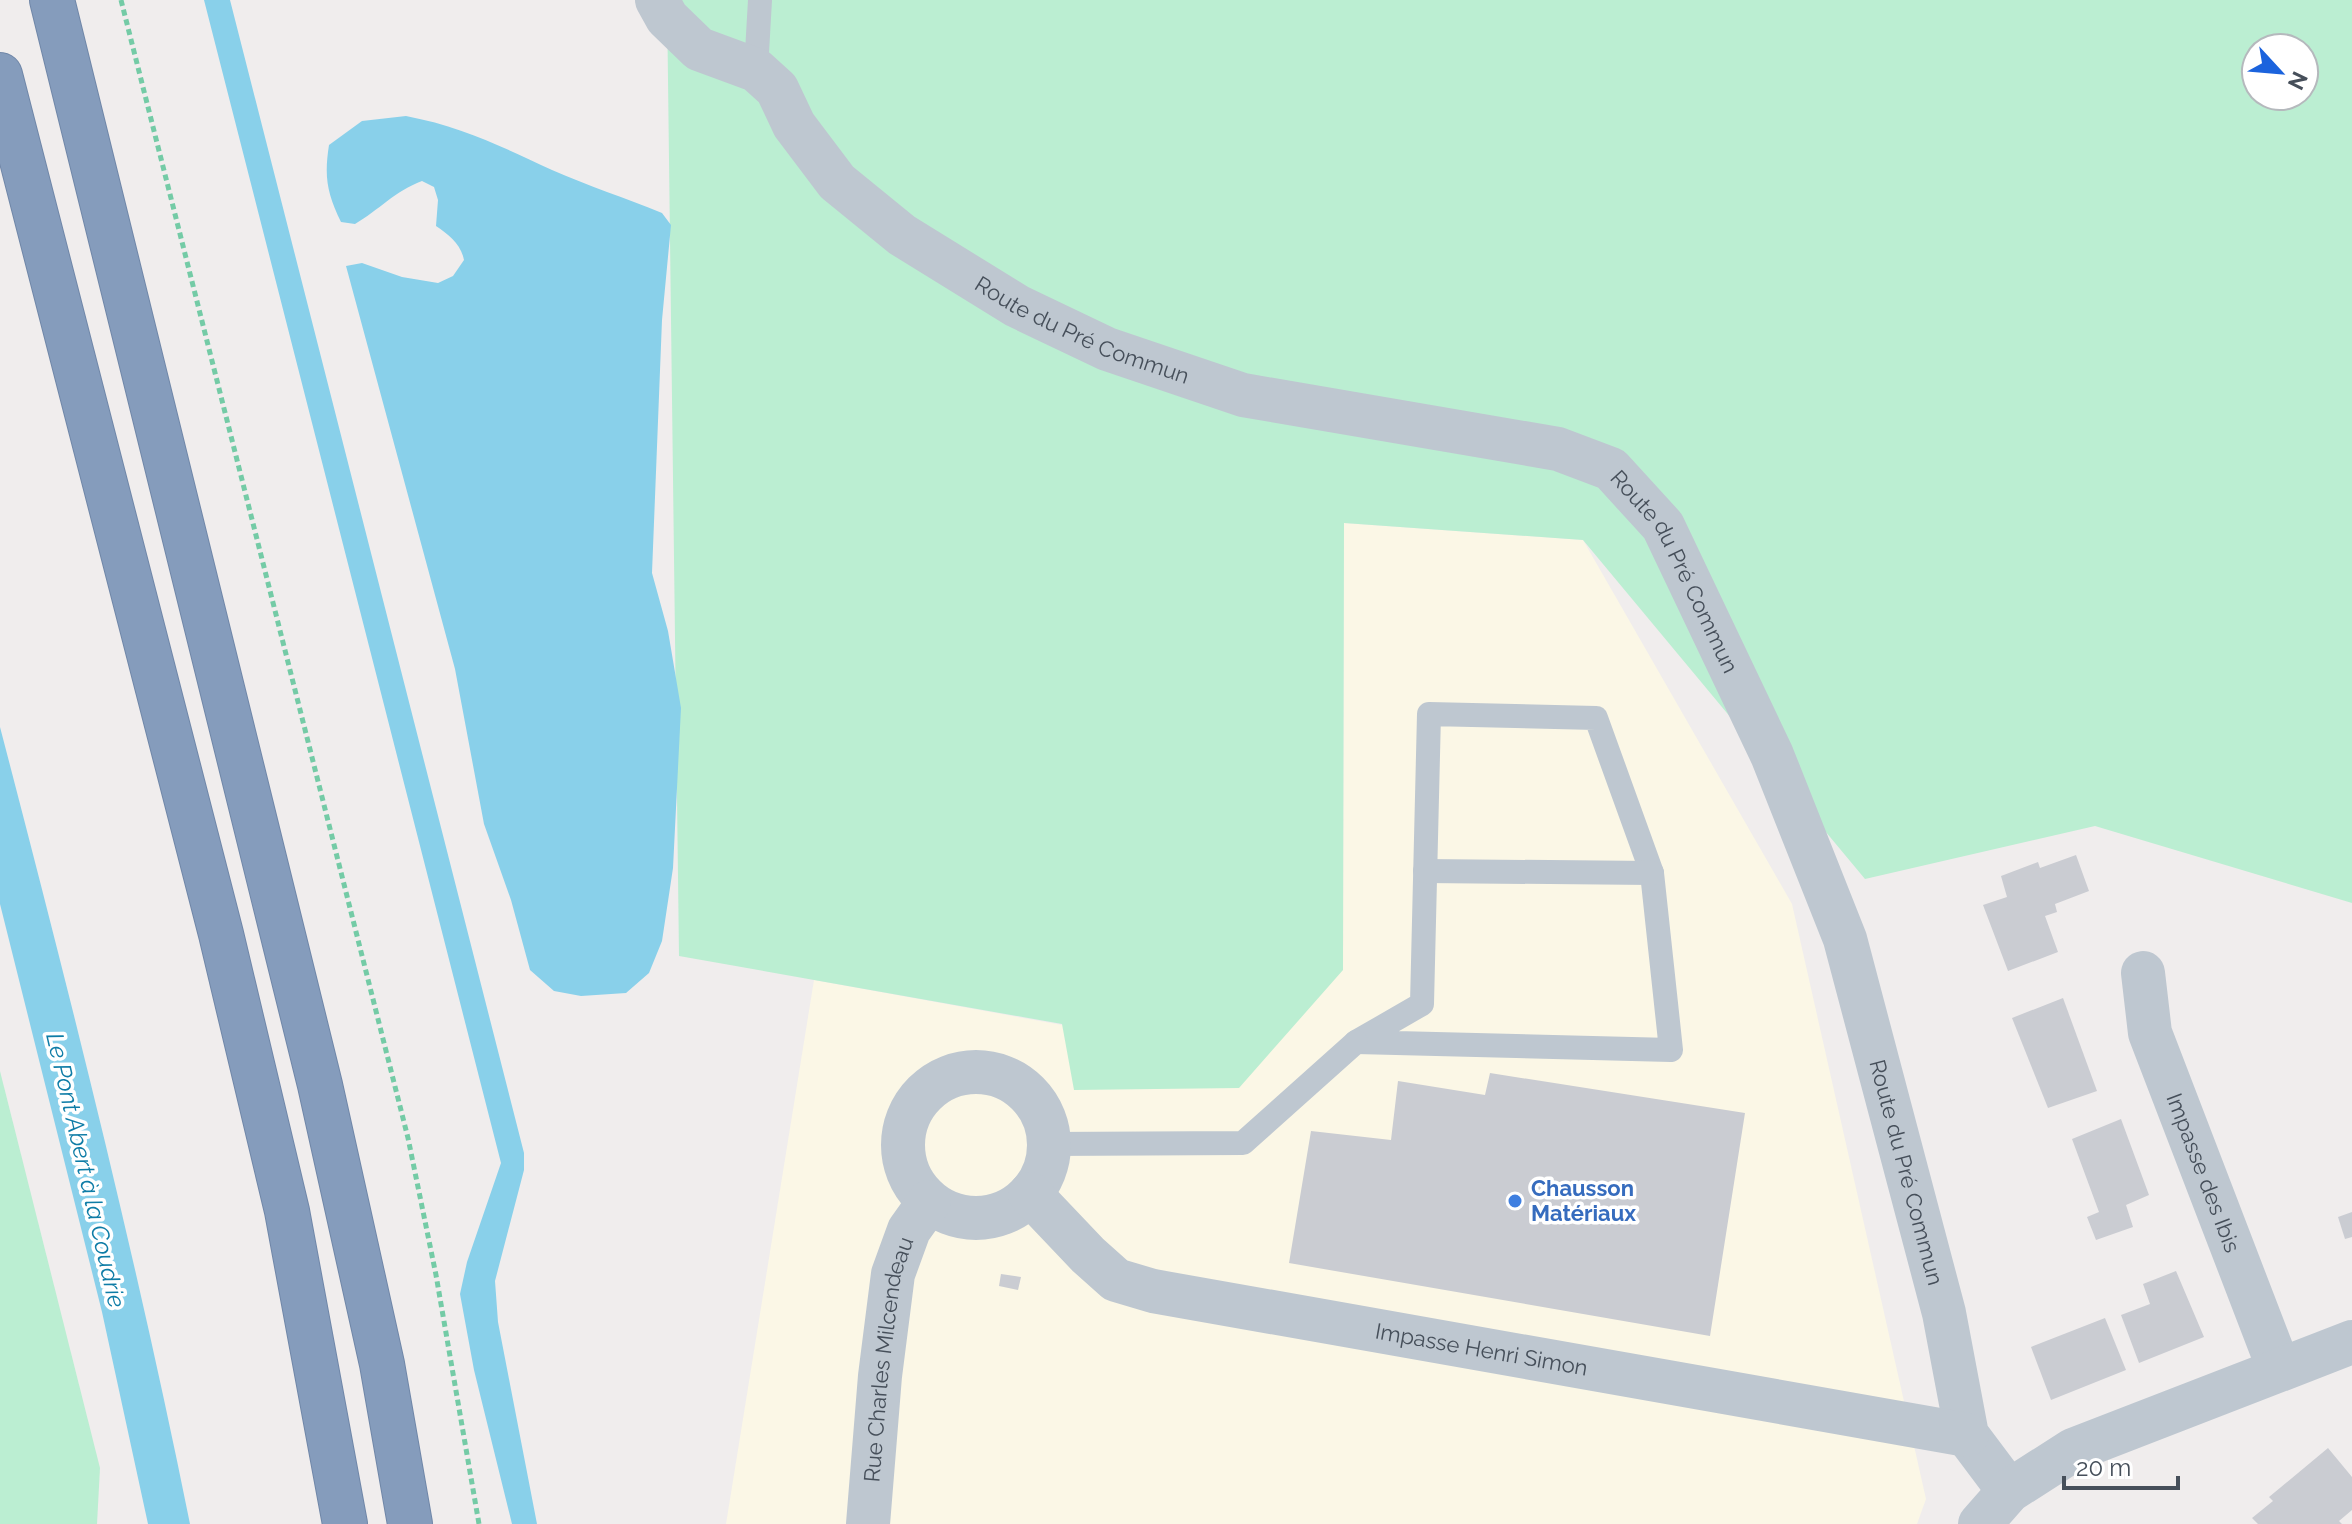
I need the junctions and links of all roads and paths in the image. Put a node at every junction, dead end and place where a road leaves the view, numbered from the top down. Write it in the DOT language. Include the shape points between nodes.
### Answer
graph roads {
  1 [pos="52,0"];
  2 [pos="121,0"];
  3 [pos="657,0"];
  4 [pos="760,0"];
  5 [pos="756,70"];
  6 [pos="0,75"];
  7 [pos="1425,871"];
  8 [pos="1652,873"];
  9 [pos="2143,973"];
  10 [pos="1356,1042"];
  11 [pos="1048,1144"];
  12 [pos="1030,1194"];
  13 [pos="929,1202"];
  14 [pos="2352,1342"];
  15 [pos="2279,1369"];
  16 [pos="1967,1435"];
  17 [pos="2009,1491"];
  18 [pos="345,1524"];
  19 [pos="410,1524"];
  20 [pos="479,1524"];
  21 [pos="868,1524"];
  22 [pos="1980,1524"];
  1 -- 19 [label="highway" via="320,1085 382,1364"];
  2 -- 20 [label="path" via="408,1138"];
  3 -- 5 [label="street, Route du Pré Commun" via="667,18 699,49"];
  4 -- 5 [label="lane"];
  5 -- 16 [label="street, Route du Pré Commun" via="777,89 794,125 837,182 902,235 1017,306 1107,349 1243,395 1558,449 1611,469 1663,526 1772,755 1845,939 1944,1313"];
  6 -- 18 [label="highway" via="280,1180"];
  7 -- 8 [label="lane"];
  7 -- 8 [label="lane" via="1429,714 1596,718"];
  7 -- 10 [label="lane" via="1422,1004"];
  8 -- 10 [label="lane" via="1671,1050"];
  9 -- 15 [label="street, Impasse des Ibis" via="2150,1033"];
  10 -- 11 [label="lane" via="1243,1143"];
  11 -- 12 [label="street" via="1049,1158"];
  11 -- 13 [label="street" via="1048,1127 1034,1099 1010,1079 981,1071 951,1076 925,1092 908,1118 902,1148 909,1178"];
  12 -- 13 [label="street" via="1015,1208 986,1219 956,1216"];
  12 -- 16 [label="street, Impasse Henri Simon" via="1116,1280 1153,1291"];
  13 -- 21 [label="street, Rue Charles Milcendeau" via="909,1230 893,1274"];
  14 -- 15 [label="street"];
  15 -- 17 [label="street" via="2073,1450"];
  16 -- 17 [label="street, Route du Pré Commun"];
  17 -- 22 [label="street"];
}
